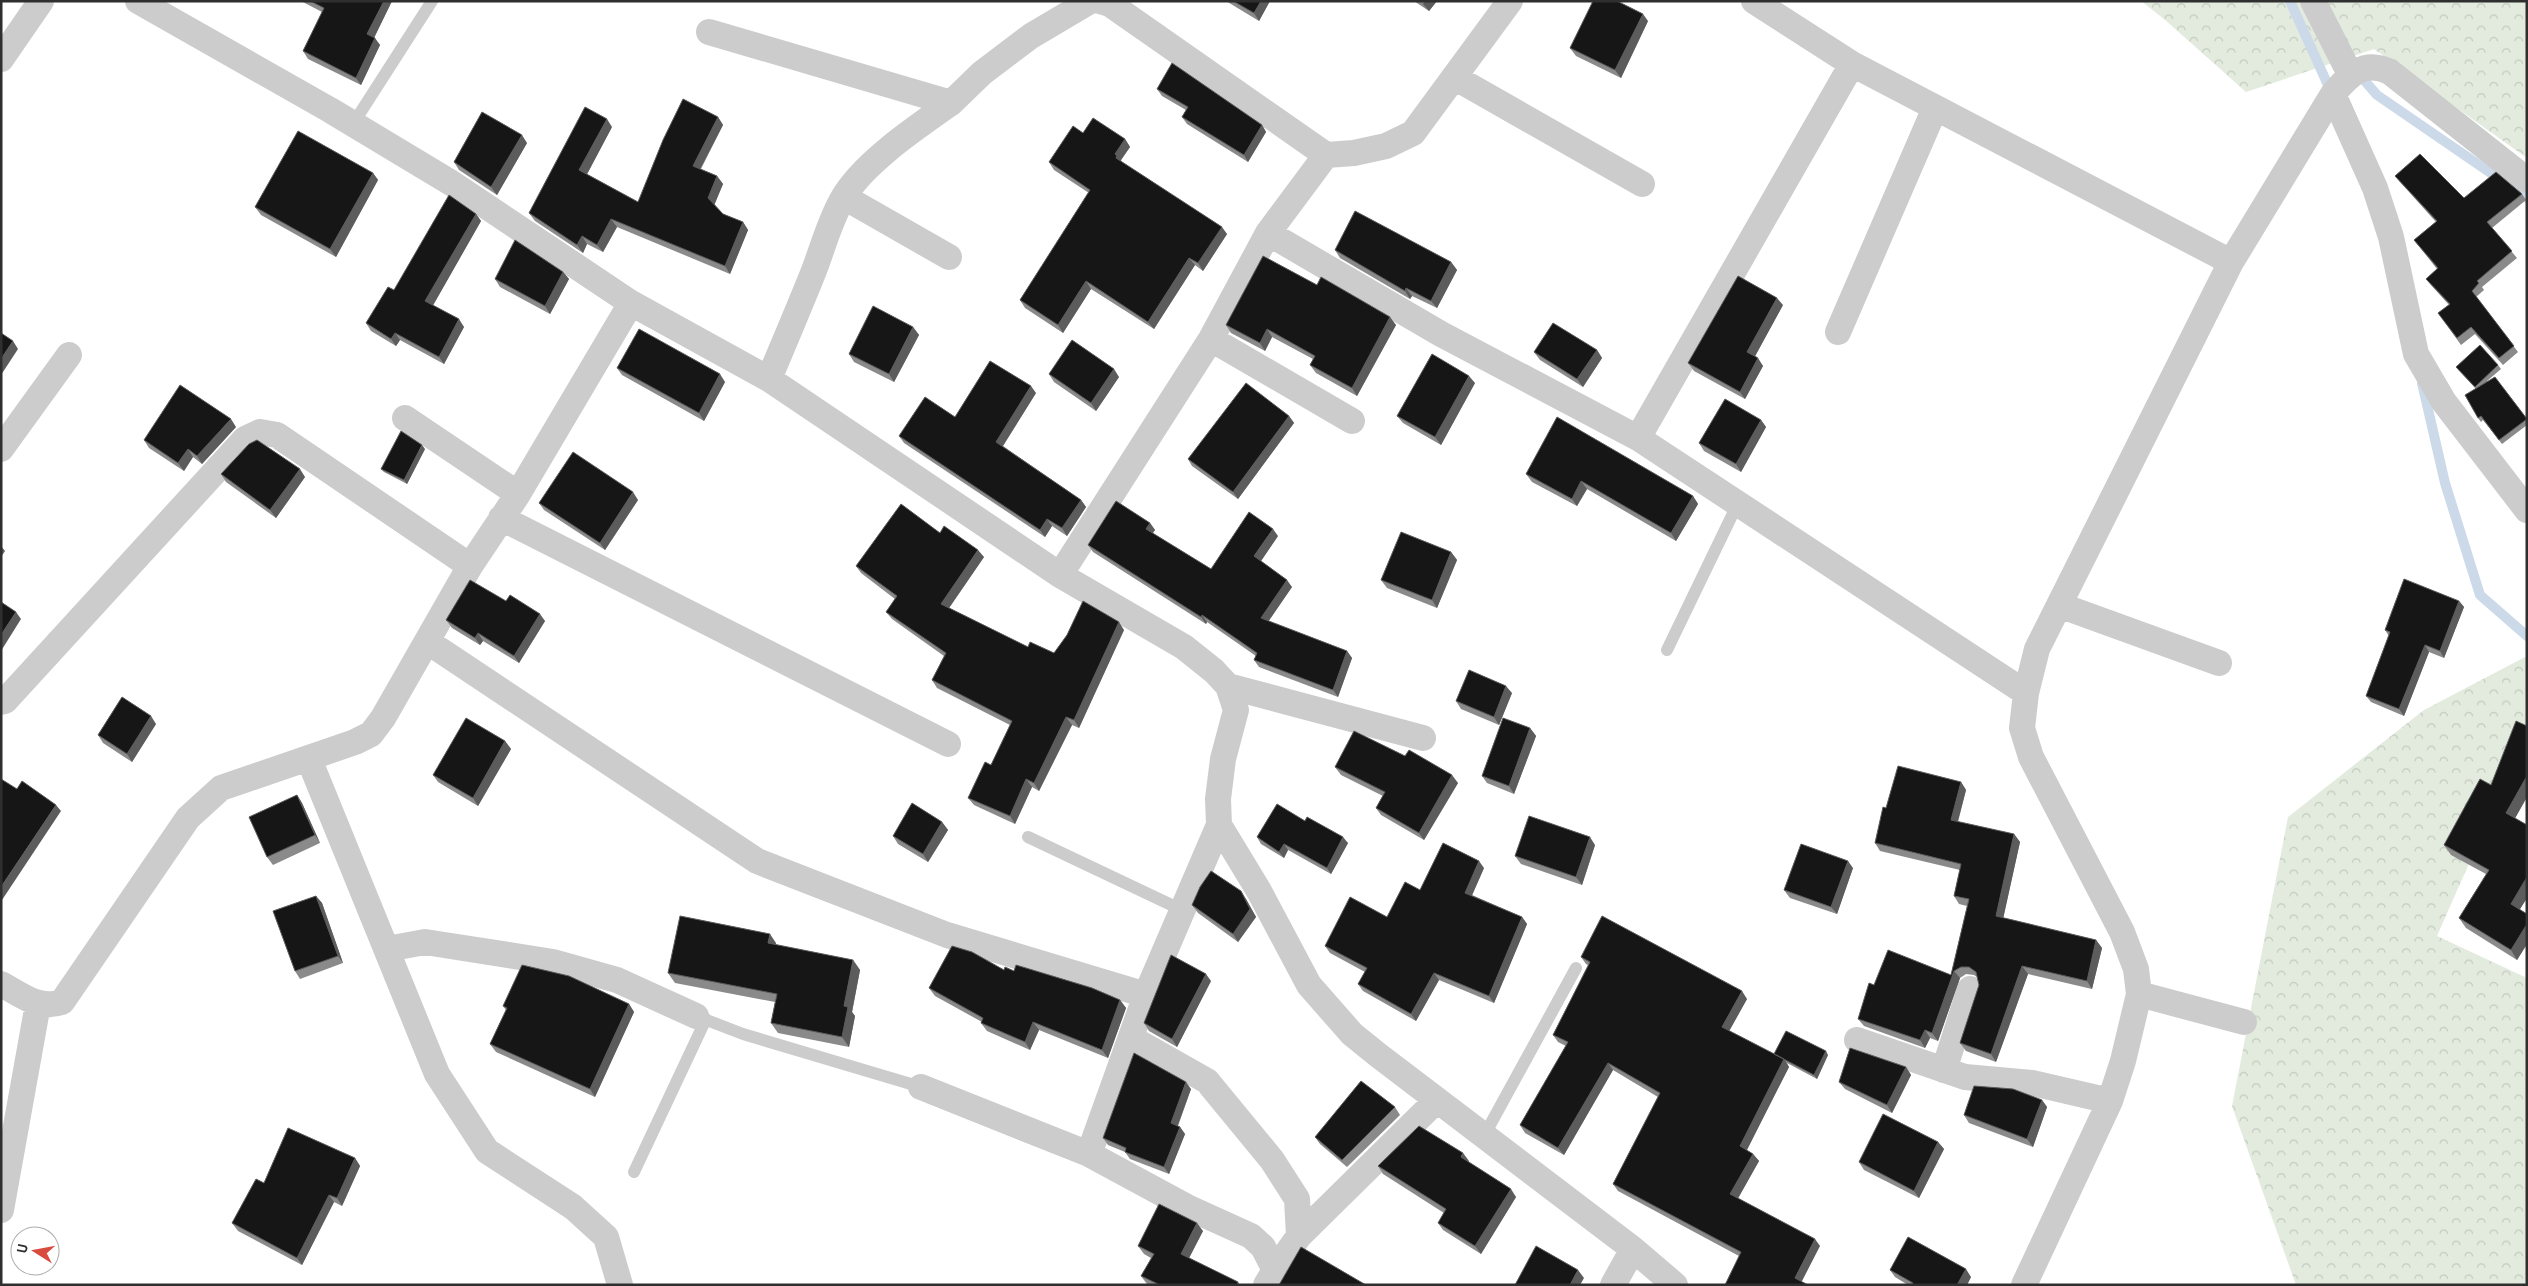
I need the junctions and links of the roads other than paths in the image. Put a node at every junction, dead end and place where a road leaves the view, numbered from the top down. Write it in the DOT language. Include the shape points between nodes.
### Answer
graph roads {
  1 [pos="41,1"];
  2 [pos="138,1"];
  3 [pos="432,1"];
  4 [pos="1090,1"];
  5 [pos="1100,1"];
  6 [pos="1510,1"];
  7 [pos="1754,1"];
  8 [pos="2313,1"];
  9 [pos="710,32"];
  10 [pos="1,59"];
  11 [pos="1852,64"];
  12 [pos="2350,74"];
  13 [pos="1454,77"];
  14 [pos="2334,94"];
  15 [pos="951,103"];
  16 [pos="1935,108"];
  17 [pos="353,124"];
  18 [pos="1326,155"];
  19 [pos="2527,180"];
  20 [pos="1642,184"];
  21 [pos="844,197"];
  22 [pos="1268,233"];
  23 [pos="949,258"];
  24 [pos="2231,262"];
  25 [pos="631,303"];
  26 [pos="1838,332"];
  27 [pos="1211,339"];
  28 [pos="69,355"];
  29 [pos="769,379"];
  30 [pos="405,418"];
  31 [pos="1352,421"];
  32 [pos="1638,438"];
  33 [pos="1,449"];
  34 [pos="518,494"];
  35 [pos="1738,503"];
  36 [pos="2527,510"];
  37 [pos="501,518"];
  38 [pos="470,566"];
  39 [pos="1060,574"];
  40 [pos="2059,605"];
  41 [pos="428,642"];
  42 [pos="1668,650"];
  43 [pos="2219,663"];
  44 [pos="1228,686"];
  45 [pos="2026,694"];
  46 [pos="1,702"];
  47 [pos="1423,738"];
  48 [pos="948,744"];
  49 [pos="309,759"];
  50 [pos="1219,825"];
  51 [pos="1028,837"];
  52 [pos="1182,910"];
  53 [pos="387,949"];
  54 [pos="1576,968"];
  55 [pos="1,984"];
  56 [pos="1970,989"];
  57 [pos="2138,994"];
  58 [pos="1146,995"];
  59 [pos="38,1004"];
  60 [pos="701,1018"];
  61 [pos="2244,1022"];
  62 [pos="1131,1038"];
  63 [pos="1857,1040"];
  64 [pos="1944,1070"];
  65 [pos="921,1087"];
  66 [pos="1437,1100"];
  67 [pos="2110,1101"];
  68 [pos="1484,1136"];
  69 [pos="1089,1154"];
  70 [pos="634,1172"];
  71 [pos="1,1210"];
  72 [pos="1299,1236"];
  73 [pos="1633,1249"];
  74 [pos="1270,1277"];
  75 [pos="620,1285"];
  76 [pos="1613,1285"];
  77 [pos="1675,1285"];
  78 [pos="2024,1285"];
  1 -- 10 [label="street"];
  2 -- 17 [label="street"];
  3 -- 17 [label="lane"];
  4 -- 15 [label="street" via="1031,36 982,73"];
  5 -- 18 [label="street" via="1110,4"];
  6 -- 13 [label="street"];
  7 -- 11 [label="street"];
  8 -- 12 [label="street"];
  9 -- 15 [label="street"];
  11 -- 16 [label="street"];
  11 -- 32 [label="street"];
  12 -- 14 [label="street"];
  12 -- 19 [label="street" via="2363,68 2382,68 2390,72"];
  13 -- 18 [label="street" via="1413,133 1386,146"];
  13 -- 20 [label="street"];
  14 -- 24 [label="street"];
  14 -- 36 [label="street" via="2375,188 2391,237 2416,354 2444,402"];
  15 -- 21 [label="street" via="904,136 869,168"];
  16 -- 24 [label="street"];
  16 -- 26 [label="street"];
  17 -- 25 [label="street" via="453,184"];
  18 -- 22 [label="street"];
  21 -- 23 [label="street"];
  21 -- 29 [label="street"];
  22 -- 27 [label="street"];
  22 -- 32 [label="street" via="1441,334"];
  24 -- 40 [label="street"];
  25 -- 29 [label="street"];
  25 -- 34 [label="street"];
  27 -- 31 [label="street"];
  27 -- 39 [label="street"];
  28 -- 33 [label="street"];
  29 -- 39 [label="street"];
  30 -- 34 [label="street"];
  32 -- 35 [label="street"];
  34 -- 37 [label="street"];
  35 -- 42 [label="lane"];
  35 -- 45 [label="street"];
  37 -- 38 [label="street"];
  37 -- 48 [label="street"];
  38 -- 41 [label="street"];
  38 -- 46 [label="street" via="277,435 260,432 245,439 17,689"];
  39 -- 44 [label="street" via="1184,647"];
  40 -- 43 [label="street"];
  40 -- 45 [label="street" via="2037,649"];
  41 -- 49 [label="street" via="371,734"];
  41 -- 58 [label="street" via="757,861 947,935"];
  44 -- 47 [label="street"];
  44 -- 50 [label="street" via="1236,710 1223,759 1218,799"];
  45 -- 57 [label="street" via="2022,728 2031,757 2122,932 2136,969"];
  49 -- 53 [label="street"];
  49 -- 59 [label="street" via="221,788 188,818 62,1002 50,1006"];
  50 -- 52 [label="street"];
  50 -- 66 [label="street" via="1259,891 1309,985 1352,1034"];
  51 -- 52 [label="lane"];
  52 -- 58 [label="street"];
  53 -- 60 [label="street" via="425,942 553,962 617,980"];
  53 -- 75 [label="street" via="438,1074 487,1151 573,1207 606,1237"];
  54 -- 68 [label="lane"];
  55 -- 59 [label="street"];
  56 -- 64 [label="street"];
  57 -- 61 [label="street"];
  57 -- 67 [label="street"];
  58 -- 62 [label="street"];
  59 -- 71 [label="street"];
  60 -- 65 [label="lane" via="743,1034"];
  60 -- 70 [label="lane"];
  62 -- 69 [label="street"];
  62 -- 72 [label="street" via="1207,1082 1232,1110 1272,1160 1297,1199"];
  63 -- 64 [label="street"];
  64 -- 67 [label="street" via="1965,1077 2032,1083"];
  65 -- 69 [label="street"];
  66 -- 68 [label="street"];
  66 -- 72 [label="street"];
  67 -- 78 [label="street"];
  68 -- 73 [label="street"];
  69 -- 74 [label="street" via="1187,1207 1251,1236 1263,1247"];
  72 -- 74 [label="street"];
  73 -- 76 [label="street"];
  73 -- 77 [label="street"];
}
